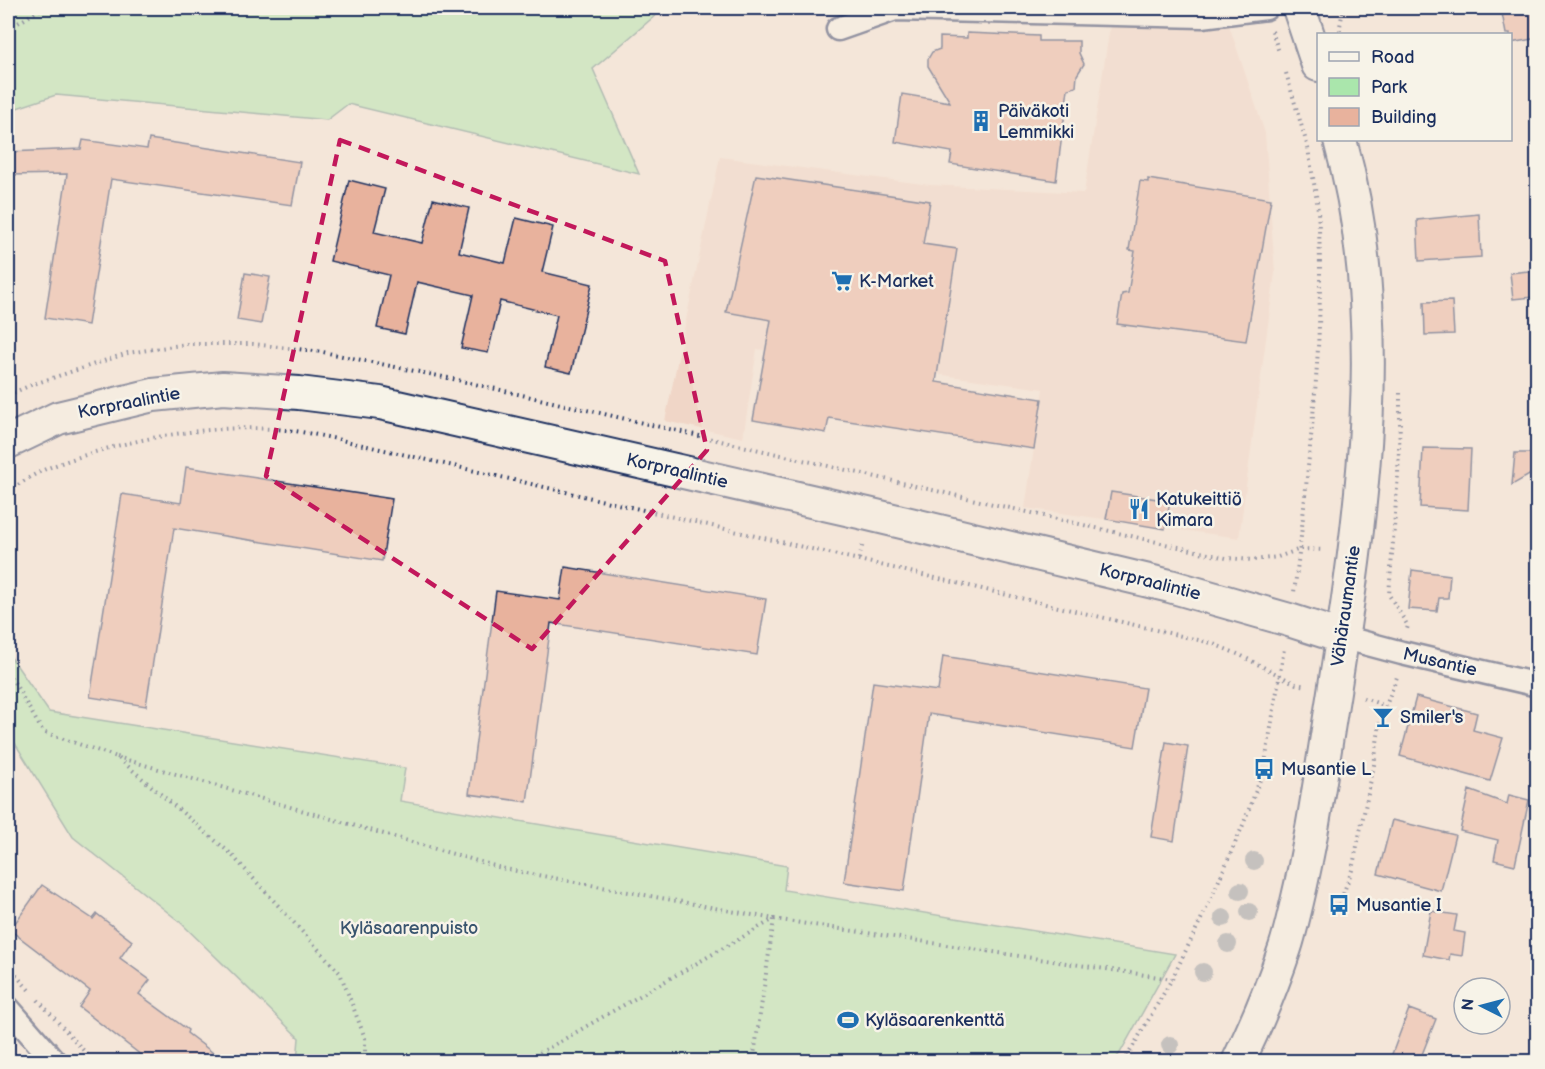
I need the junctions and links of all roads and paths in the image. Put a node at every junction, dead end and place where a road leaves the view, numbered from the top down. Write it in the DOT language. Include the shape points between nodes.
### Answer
graph roads {
  1 [pos="43,8"];
  2 [pos="1265,8"];
  3 [pos="1299,8"];
  4 [pos="1344,8"];
  5 [pos="838,28"];
  6 [pos="8,30"];
  7 [pos="1341,33"];
  8 [pos="1281,58"];
  9 [pos="1317,62"];
  10 [pos="1285,68"];
  11 [pos="1340,141"];
  12 [pos="8,442"];
  13 [pos="876,478"];
  14 [pos="8,491"];
  15 [pos="1300,549"];
  16 [pos="1355,556"];
  17 [pos="1289,620"];
  18 [pos="1342,637"];
  19 [pos="8,672"];
  20 [pos="1280,676"];
  21 [pos="1538,685"];
  22 [pos="1334,692"];
  23 [pos="1386,706"];
  24 [pos="117,757"];
  25 [pos="774,919"];
  26 [pos="8,966"];
  27 [pos="1172,979"];
  28 [pos="30,990"];
  29 [pos="37,998"];
  30 [pos="8,1008"];
  31 [pos="55,1062"];
  32 [pos="94,1062"];
  33 [pos="365,1062"];
  34 [pos="524,1062"];
  35 [pos="753,1062"];
  36 [pos="1124,1062"];
  37 [pos="1238,1062"];
  1 -- 6 [label="path"];
  2 -- 5 [label="street" via="1202,16 895,9"];
  2 -- 8 [label="path"];
  3 -- 9 [label="street"];
  4 -- 7 [label="path"];
  10 -- 15 [label="path" via="1308,148 1318,210 1317,370"];
  11 -- 16 [label="street, Vähäraumantie" via="1359,226 1366,302 1364,474"];
  12 -- 17 [label="street, Korpraalintie" via="58,418 153,395 223,388 380,403 1170,586"];
  13 -- 15 [label="path" via="1226,558 1278,557"];
  14 -- 20 [label="path" via="46,469 109,448 171,434 243,428 296,431 1211,643"];
  15 -- 16 [label="path"];
  15 -- 17 [label="path"];
  16 -- 18 [label="street, Vähäraumantie"];
  17 -- 18 [label="street, Korpraalintie"];
  17 -- 20 [label="path"];
  18 -- 21 [label="street, Musantie"];
  18 -- 22 [label="street, Vähäraumantie"];
  19 -- 24 [label="path" via="43,732"];
  20 -- 22 [label="path" via="1296,684"];
  20 -- 27 [label="path" via="1264,769 1209,903"];
  22 -- 23 [label="path"];
  22 -- 37 [label="street, Vähäraumantie" via="1307,862 1286,947"];
  24 -- 25 [label="path" via="505,869"];
  24 -- 33 [label="path" via="230,853 340,973 366,1038"];
  25 -- 27 [label="path"];
  25 -- 34 [label="path"];
  25 -- 35 [label="path"];
  26 -- 28 [label="path"];
  27 -- 36 [label="path"];
  29 -- 32 [label="path"];
  30 -- 31 [label="street"];
}
